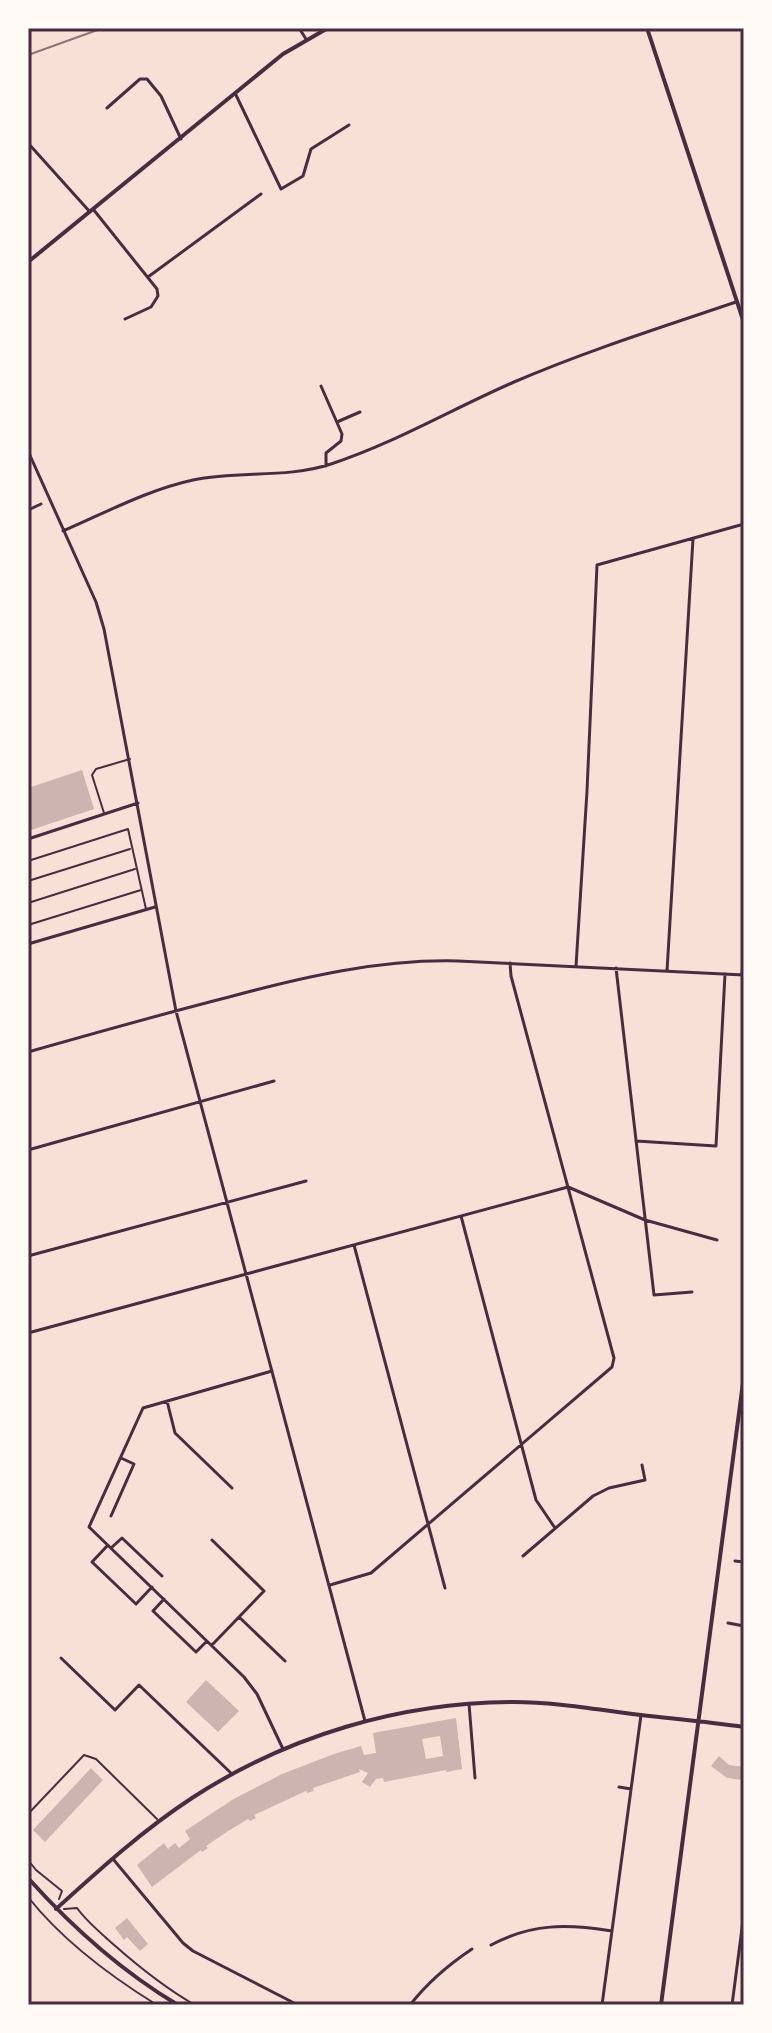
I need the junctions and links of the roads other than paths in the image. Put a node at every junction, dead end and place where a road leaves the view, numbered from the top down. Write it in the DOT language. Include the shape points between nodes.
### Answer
graph roads {
  1 [pos="299,28"];
  2 [pos="328,28"];
  3 [pos="647,28"];
  4 [pos="306,39"];
  5 [pos="235,93"];
  6 [pos="107,108"];
  7 [pos="349,125"];
  8 [pos="181,139"];
  9 [pos="28,143"];
  10 [pos="261,194"];
  11 [pos="92,210"];
  12 [pos="28,262"];
  13 [pos="148,277"];
  14 [pos="737,301"];
  15 [pos="125,319"];
  16 [pos="744,323"];
  17 [pos="321,386"];
  18 [pos="360,412"];
  19 [pos="337,422"];
  20 [pos="28,451"];
  21 [pos="326,466"];
  22 [pos="41,504"];
  23 [pos="28,510"];
  24 [pos="744,524"];
  25 [pos="63,531"];
  26 [pos="693,538"];
  27 [pos="130,759"];
  28 [pos="138,803"];
  29 [pos="104,815"];
  30 [pos="28,839"];
  31 [pos="132,849"];
  32 [pos="28,861"];
  33 [pos="136,869"];
  34 [pos="28,881"];
  35 [pos="141,890"];
  36 [pos="28,903"];
  37 [pos="156,906"];
  38 [pos="146,909"];
  39 [pos="28,925"];
  40 [pos="28,944"];
  41 [pos="744,944"];
  42 [pos="510,963"];
  43 [pos="576,966"];
  44 [pos="616,968"];
  45 [pos="667,971"];
  46 [pos="725,974"];
  47 [pos="743,975"];
  48 [pos="176,1011"];
  49 [pos="28,1052"];
  50 [pos="274,1081"];
  51 [pos="200,1102"];
  52 [pos="636,1141"];
  53 [pos="28,1150"];
  54 [pos="306,1181"];
  55 [pos="568,1187"];
  56 [pos="227,1202"];
  57 [pos="461,1216"];
  58 [pos="645,1220"];
  59 [pos="717,1240"];
  60 [pos="354,1245"];
  61 [pos="28,1256"];
  62 [pos="246,1274"];
  63 [pos="692,1292"];
  64 [pos="28,1333"];
  65 [pos="272,1371"];
  66 [pos="744,1375"];
  67 [pos="167,1401"];
  68 [pos="522,1443"];
  69 [pos="121,1458"];
  70 [pos="642,1465"];
  71 [pos="232,1488"];
  72 [pos="111,1516"];
  73 [pos="428,1524"];
  74 [pos="555,1528"];
  75 [pos="212,1540"];
  76 [pos="110,1547"];
  77 [pos="523,1556"];
  78 [pos="735,1561"];
  79 [pos="744,1562"];
  80 [pos="162,1576"];
  81 [pos="330,1585"];
  82 [pos="152,1587"];
  83 [pos="445,1588"];
  84 [pos="164,1599"];
  85 [pos="239,1617"];
  86 [pos="728,1623"];
  87 [pos="744,1626"];
  88 [pos="207,1641"];
  89 [pos="212,1645"];
  90 [pos="61,1658"];
  91 [pos="285,1661"];
  92 [pos="469,1704"];
  93 [pos="641,1715"];
  94 [pos="699,1720"];
  95 [pos="365,1721"];
  96 [pos="744,1727"];
  97 [pos="283,1749"];
  98 [pos="232,1774"];
  99 [pos="475,1778"];
  100 [pos="619,1787"];
  101 [pos="631,1789"];
  102 [pos="28,1814"];
  103 [pos="159,1821"];
  104 [pos="113,1859"];
  105 [pos="28,1878"];
  106 [pos="56,1909"];
  107 [pos="744,1913"];
  108 [pos="612,1931"];
  109 [pos="742,1942"];
  110 [pos="491,1945"];
  111 [pos="472,1949"];
  112 [pos="178,2005"];
  113 [pos="298,2005"];
  114 [pos="410,2005"];
  115 [pos="602,2005"];
  116 [pos="661,2005"];
  117 [pos="732,2005"];
  1 -- 4 [label="street"];
  2 -- 4 [label="street"];
  3 -- 14 [label="street"];
  4 -- 5 [label="street"];
  5 -- 7 [label="street" via="281,189 303,176 311,149"];
  5 -- 8 [label="street"];
  6 -- 8 [label="street" via="140,79 147,79"];
  8 -- 11 [label="street"];
  9 -- 11 [label="street"];
  10 -- 13 [label="street"];
  11 -- 12 [label="street"];
  11 -- 13 [label="street"];
  13 -- 15 [label="street" via="157,289 155,302"];
  14 -- 16 [label="street"];
  14 -- 21 [label="street" via="591,351"];
  17 -- 19 [label="street"];
  18 -- 19 [label="street"];
  19 -- 21 [label="street" via="342,438 326,453"];
  20 -- 25 [label="street"];
  21 -- 25 [label="street" via="193,480"];
  22 -- 23 [label="street"];
  24 -- 26 [label="street"];
  25 -- 27 [label="street" via="104,629"];
  26 -- 43 [label="street" via="597,565"];
  26 -- 45 [label="street"];
  27 -- 28 [label="street"];
  27 -- 29 [label="lane" via="92,775"];
  28 -- 29 [label="street"];
  28 -- 37 [label="street"];
  29 -- 30 [label="street"];
  31 -- 32 [label="lane" via="128,829"];
  31 -- 33 [label="lane"];
  31 -- 34 [label="lane"];
  33 -- 35 [label="lane"];
  33 -- 36 [label="lane"];
  35 -- 38 [label="lane"];
  35 -- 39 [label="lane"];
  37 -- 38 [label="street"];
  37 -- 48 [label="street"];
  38 -- 40 [label="street"];
  41 -- 47 [label="street"];
  42 -- 43 [label="street"];
  42 -- 48 [label="street" via="438,960 332,972"];
  42 -- 55 [label="street"];
  43 -- 44 [label="street"];
  44 -- 45 [label="street"];
  44 -- 52 [label="street"];
  45 -- 46 [label="street"];
  46 -- 47 [label="street"];
  46 -- 52 [label="street" via="716,1146"];
  48 -- 49 [label="street"];
  48 -- 51 [label="street"];
  50 -- 51 [label="street"];
  51 -- 53 [label="street"];
  51 -- 56 [label="street"];
  52 -- 58 [label="street"];
  54 -- 56 [label="street"];
  55 -- 57 [label="street"];
  55 -- 58 [label="street"];
  55 -- 68 [label="street" via="614,1358 612,1367"];
  56 -- 61 [label="street"];
  56 -- 62 [label="street"];
  57 -- 60 [label="street"];
  57 -- 68 [label="street"];
  58 -- 59 [label="street"];
  58 -- 63 [label="street" via="654,1295"];
  60 -- 62 [label="street"];
  60 -- 73 [label="street"];
  62 -- 64 [label="street"];
  62 -- 65 [label="street"];
  65 -- 67 [label="street"];
  65 -- 81 [label="street"];
  66 -- 94 [label="street"];
  67 -- 69 [label="street" via="143,1408"];
  67 -- 71 [label="street" via="175,1433"];
  68 -- 73 [label="street"];
  68 -- 74 [label="street" via="536,1500"];
  69 -- 72 [label="street" via="134,1464"];
  69 -- 76 [label="street" via="89,1527"];
  70 -- 74 [label="street" via="645,1480 593,1496"];
  73 -- 81 [label="street" via="371,1573"];
  73 -- 83 [label="street"];
  74 -- 77 [label="street"];
  75 -- 85 [label="street" via="264,1591"];
  76 -- 80 [label="street" via="122,1538"];
  76 -- 82 [label="street"];
  76 -- 82 [label="street" via="92,1562 136,1604"];
  78 -- 79 [label="street"];
  81 -- 95 [label="street"];
  82 -- 84 [label="street"];
  84 -- 88 [label="street"];
  84 -- 88 [label="street" via="153,1611 196,1652"];
  85 -- 89 [label="street"];
  85 -- 91 [label="street"];
  86 -- 87 [label="street"];
  88 -- 89 [label="street"];
  89 -- 97 [label="street" via="257,1694"];
  90 -- 98 [label="street" via="115,1710 139,1685"];
  92 -- 93 [label="street" via="515,1702"];
  92 -- 95 [label="street"];
  92 -- 99 [label="street"];
  93 -- 94 [label="street"];
  93 -- 101 [label="street"];
  94 -- 96 [label="street"];
  94 -- 116 [label="street"];
  95 -- 97 [label="street"];
  97 -- 98 [label="street"];
  98 -- 103 [label="street"];
  100 -- 101 [label="street"];
  101 -- 108 [label="street"];
  102 -- 103 [label="lane" via="84,1755 96,1759"];
  103 -- 104 [label="street"];
  104 -- 106 [label="street"];
  104 -- 113 [label="street" via="193,1951"];
  105 -- 106 [label="street"];
  106 -- 112 [label="street" via="133,1976"];
  107 -- 109 [label="street"];
  108 -- 110 [label="street" via="532,1928"];
  108 -- 115 [label="street"];
  109 -- 117 [label="street"];
  111 -- 114 [label="street" via="428,1983"];
}
